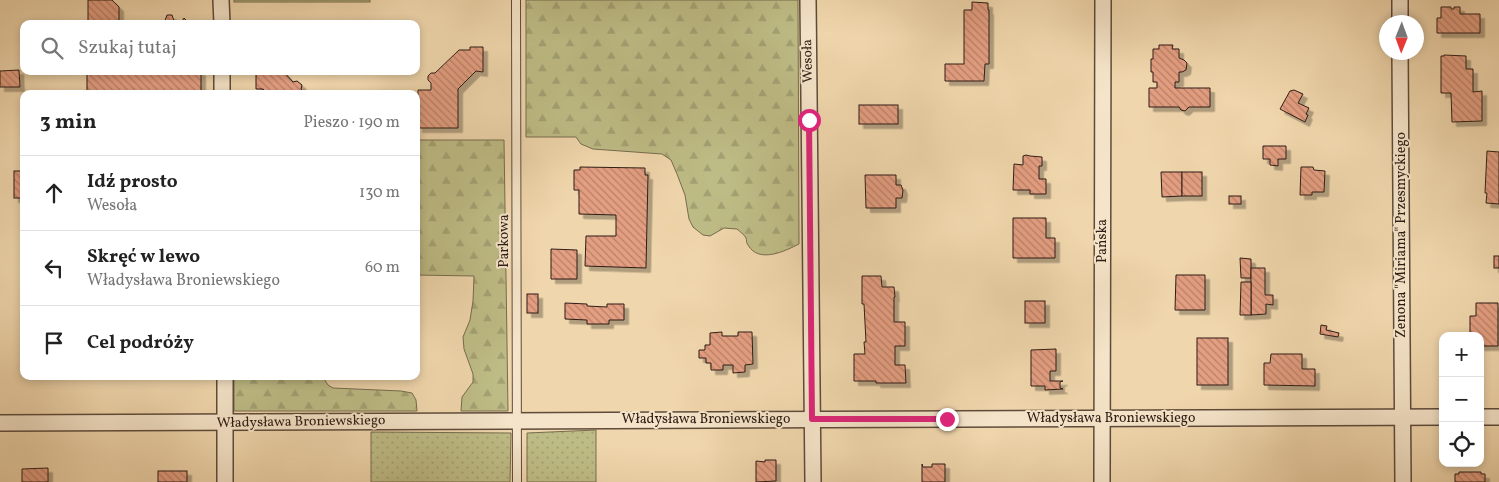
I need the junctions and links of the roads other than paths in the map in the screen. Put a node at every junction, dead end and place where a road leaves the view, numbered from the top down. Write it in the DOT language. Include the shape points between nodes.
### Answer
graph roads {
  1 [pos="221,0"];
  2 [pos="516,0"];
  3 [pos="808,0"];
  4 [pos="1103,0"];
  5 [pos="1400,0"];
  6 [pos="1400,15"];
  7 [pos="222,20"];
  8 [pos="1400,60"];
  9 [pos="222,75"];
  10 [pos="222,90"];
  11 [pos="225,380"];
  12 [pos="1403,417"];
  13 [pos="1439,417"];
  14 [pos="1484,417"];
  15 [pos="1499,417"];
  16 [pos="1102,418"];
  17 [pos="812,419"];
  18 [pos="517,420"];
  19 [pos="226,422"];
  20 [pos="0,423"];
  21 [pos="226,482"];
  22 [pos="518,482"];
  23 [pos="813,482"];
  24 [pos="1102,482"];
  25 [pos="1403,482"];
  1 -- 7 [label="street"];
  2 -- 18 [label="lane, Parkowa"];
  3 -- 17 [label="street, Wesoła"];
  4 -- 16 [label="street, Pańska"];
  5 -- 6 [label="street"];
  8 -- 12 [label="street, Zenona \"Miriama\" Przesmyckiego"];
  9 -- 10 [label="street"];
  11 -- 19 [label="street"];
  12 -- 13 [label="street, Władysława Broniewskiego"];
  12 -- 16 [label="street, Władysława Broniewskiego"];
  12 -- 25 [label="street, Zenona \"Miriama\" Przesmyckiego"];
  14 -- 15 [label="street"];
  16 -- 17 [label="street, Władysława Broniewskiego"];
  16 -- 24 [label="street, Pańska"];
  17 -- 18 [label="street, Władysława Broniewskiego"];
  17 -- 23 [label="street, Wesoła"];
  18 -- 19 [label="street, Władysława Broniewskiego"];
  18 -- 22 [label="lane, Parkowa"];
  19 -- 20 [label="street, Władysława Broniewskiego"];
  19 -- 21 [label="street"];
}
